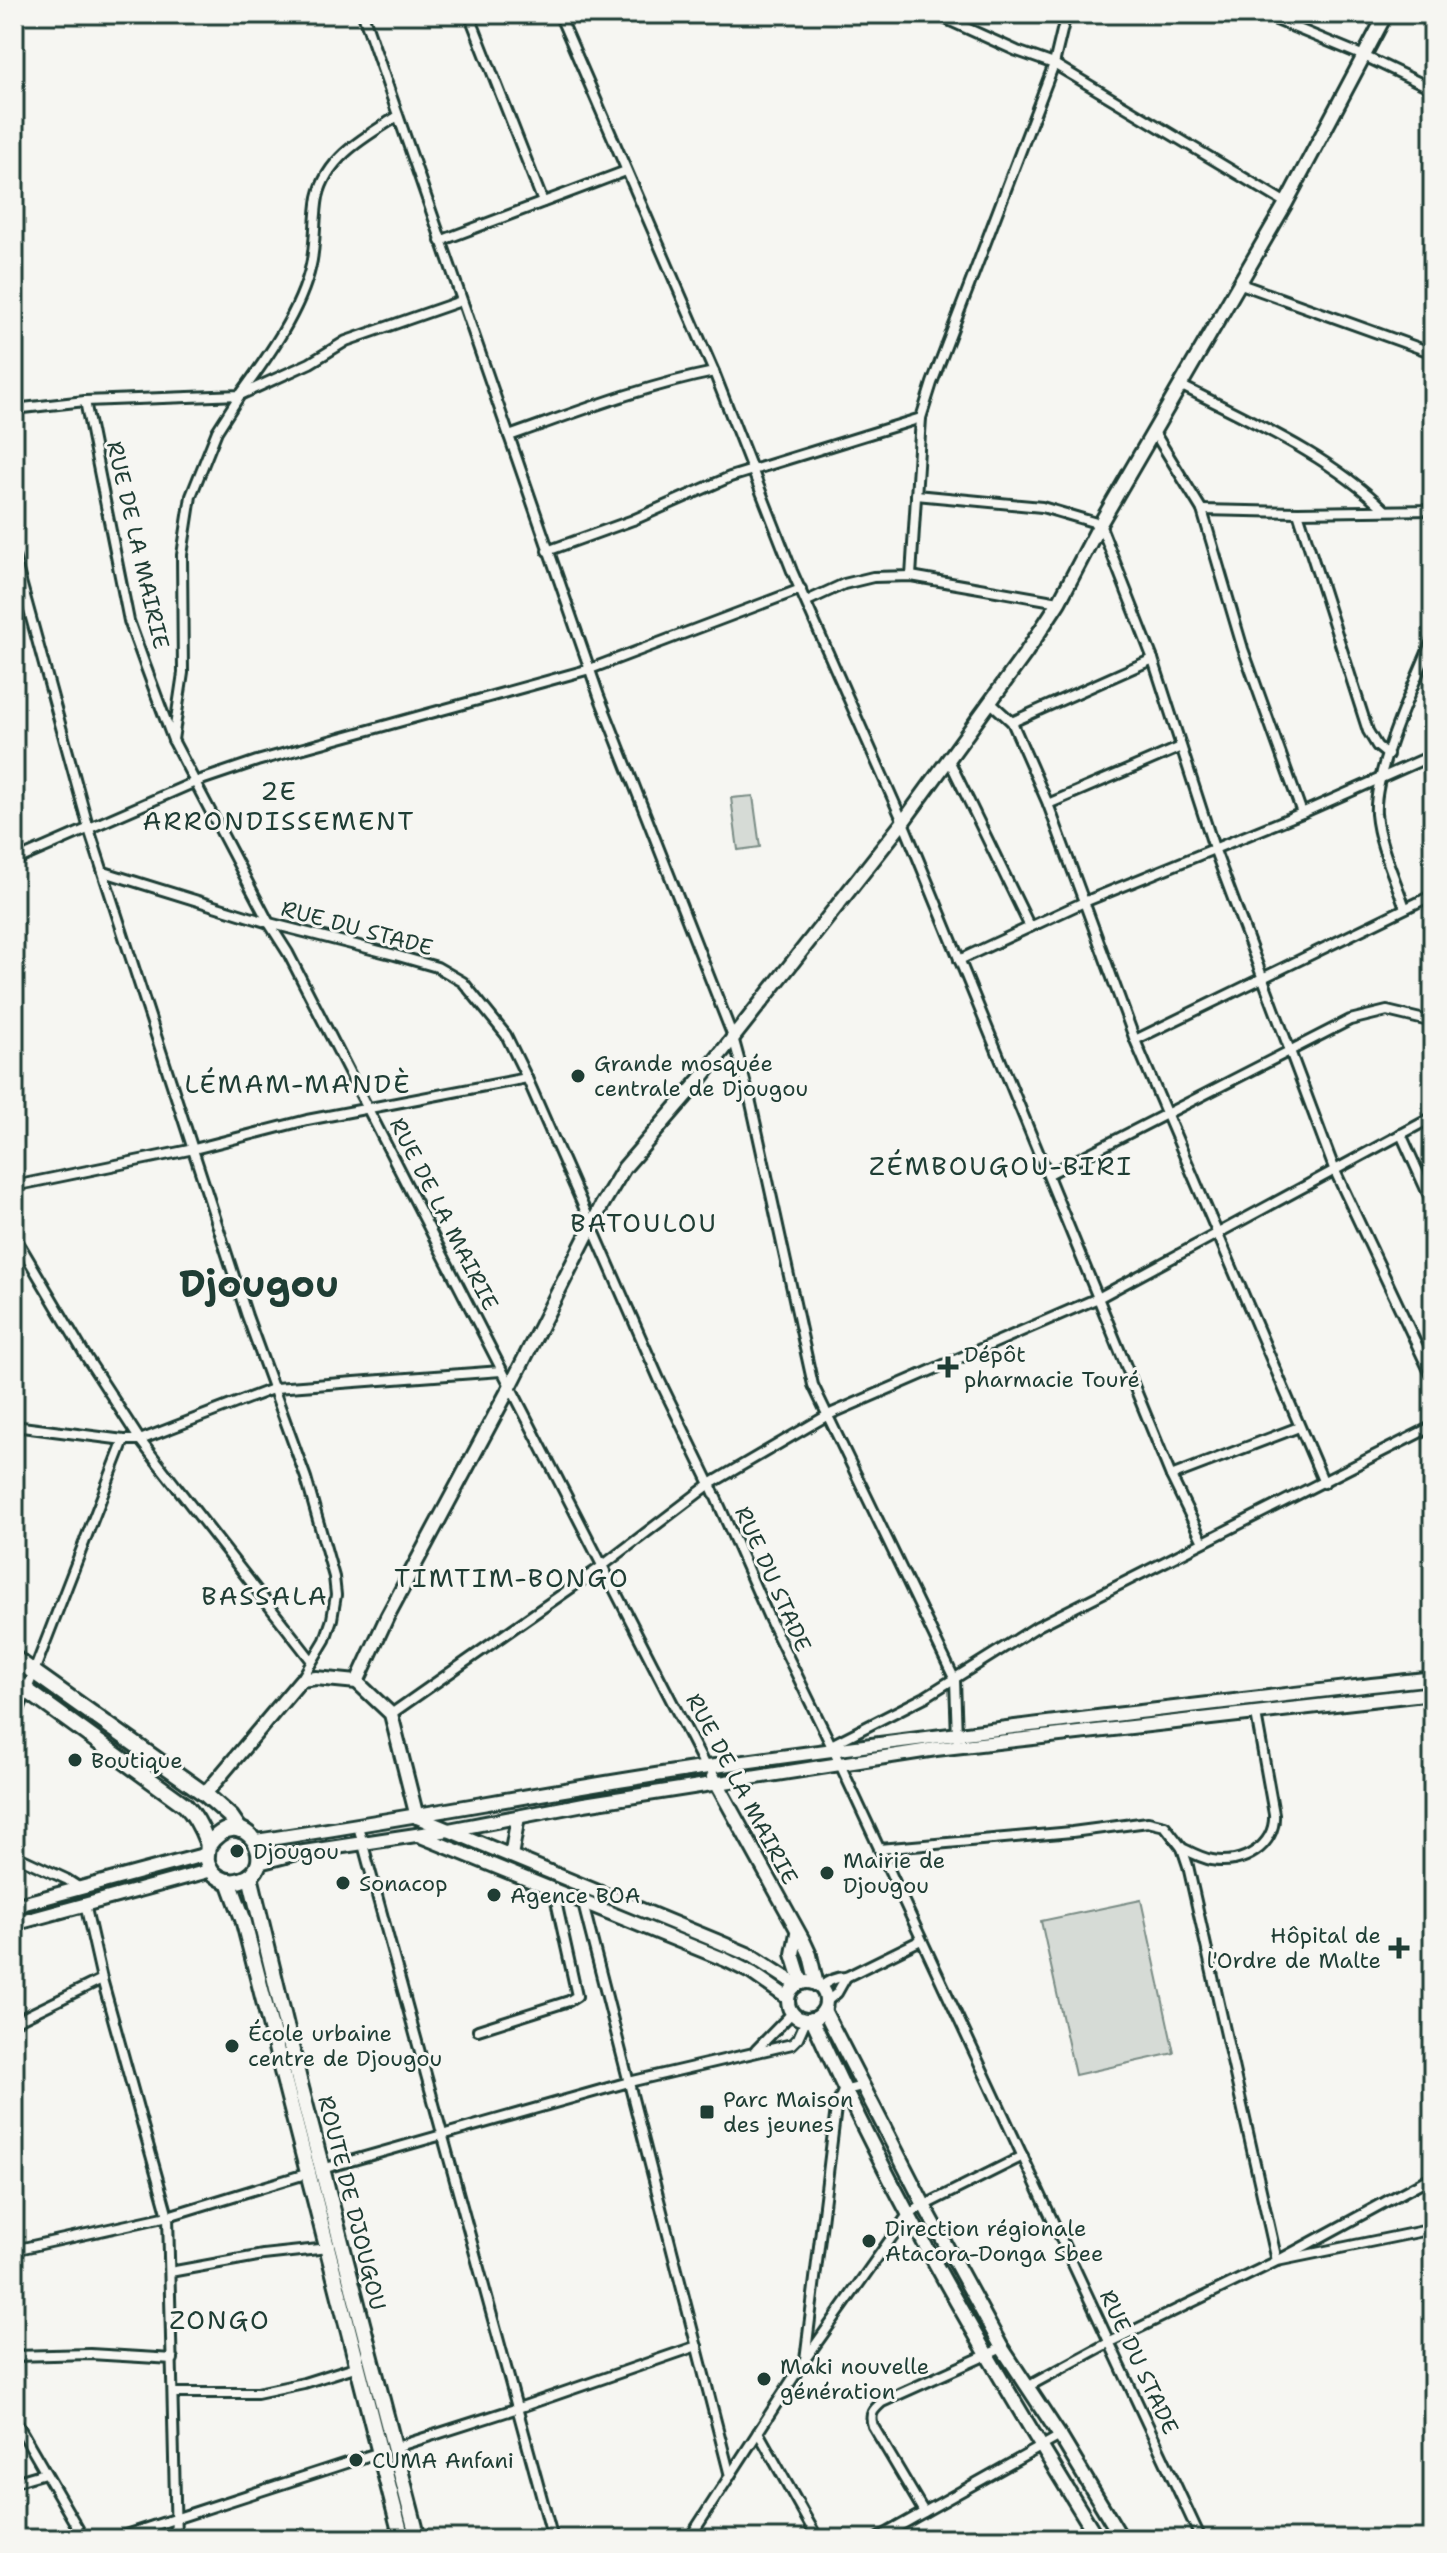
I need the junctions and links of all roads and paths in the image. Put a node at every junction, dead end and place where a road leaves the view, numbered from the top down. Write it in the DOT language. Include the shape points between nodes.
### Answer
graph roads {
  1 [pos="363,14"];
  2 [pos="469,14"];
  3 [pos="559,14"];
  4 [pos="935,14"];
  5 [pos="1066,14"];
  6 [pos="1262,14"];
  7 [pos="1386,14"];
  8 [pos="1364,56"];
  9 [pos="1054,64"];
  10 [pos="1433,89"];
  11 [pos="398,116"];
  12 [pos="626,171"];
  13 [pos="543,202"];
  14 [pos="1286,203"];
  15 [pos="440,241"];
  16 [pos="1238,283"];
  17 [pos="461,301"];
  18 [pos="1433,353"];
  19 [pos="714,372"];
  20 [pos="1180,385"];
  21 [pos="240,395"];
  22 [pos="85,401"];
  23 [pos="14,409"];
  24 [pos="921,418"];
  25 [pos="1154,432"];
  26 [pos="509,436"];
  27 [pos="753,471"];
  28 [pos="916,495"];
  29 [pos="1433,508"];
  30 [pos="1202,510"];
  31 [pos="1385,510"];
  32 [pos="1298,512"];
  33 [pos="1100,524"];
  34 [pos="547,551"];
  35 [pos="14,556"];
  36 [pos="911,576"];
  37 [pos="801,589"];
  38 [pos="807,601"];
  39 [pos="1059,602"];
  40 [pos="1433,638"];
  41 [pos="1153,659"];
  42 [pos="590,669"];
  43 [pos="991,703"];
  44 [pos="1012,722"];
  45 [pos="173,740"];
  46 [pos="1181,747"];
  47 [pos="1388,755"];
  48 [pos="1433,755"];
  49 [pos="949,760"];
  50 [pos="1381,778"];
  51 [pos="195,782"];
  52 [pos="1048,804"];
  53 [pos="1302,813"];
  54 [pos="903,822"];
  55 [pos="89,829"];
  56 [pos="1214,848"];
  57 [pos="14,861"];
  58 [pos="104,872"];
  59 [pos="1433,895"];
  60 [pos="1084,902"];
  61 [pos="1405,908"];
  62 [pos="269,923"];
  63 [pos="1030,927"];
  64 [pos="959,960"];
  65 [pos="1264,978"];
  66 [pos="1433,1022"];
  67 [pos="733,1037"];
  68 [pos="1135,1040"];
  69 [pos="1290,1050"];
  70 [pos="527,1078"];
  71 [pos="368,1109"];
  72 [pos="1166,1113"];
  73 [pos="1433,1117"];
  74 [pos="1401,1134"];
  75 [pos="194,1149"];
  76 [pos="1335,1171"];
  77 [pos="1049,1174"];
  78 [pos="14,1186"];
  79 [pos="1433,1205"];
  80 [pos="592,1226"];
  81 [pos="1220,1234"];
  82 [pos="14,1235"];
  83 [pos="1098,1298"];
  84 [pos="501,1371"];
  85 [pos="1433,1379"];
  86 [pos="511,1385"];
  87 [pos="275,1388"];
  88 [pos="828,1415"];
  89 [pos="14,1426"];
  90 [pos="1433,1426"];
  91 [pos="1299,1427"];
  92 [pos="124,1440"];
  93 [pos="140,1440"];
  94 [pos="1171,1476"];
  95 [pos="1324,1483"];
  96 [pos="710,1484"];
  97 [pos="1203,1542"];
  98 [pos="601,1567"];
  99 [pos="14,1658"];
  100 [pos="312,1661"];
  101 [pos="33,1674"];
  102 [pos="1433,1678"];
  103 [pos="301,1680"];
  104 [pos="955,1680"];
  105 [pos="14,1681"];
  106 [pos="357,1682"];
  107 [pos="27,1691"];
  108 [pos="1433,1693"];
  109 [pos="391,1714"];
  110 [pos="1256,1714"];
  111 [pos="14,1723"];
  112 [pos="956,1741"];
  113 [pos="832,1748"];
  114 [pos="838,1764"];
  115 [pos="706,1768"];
  116 [pos="716,1782"];
  117 [pos="205,1794"];
  118 [pos="417,1817"];
  119 [pos="518,1817"];
  120 [pos="358,1826"];
  121 [pos="240,1830"];
  122 [pos="449,1830"];
  123 [pos="418,1835"];
  124 [pos="256,1841"];
  125 [pos="362,1843"];
  126 [pos="1182,1848"];
  127 [pos="879,1849"];
  128 [pos="207,1850"];
  129 [pos="14,1855"];
  130 [pos="511,1856"];
  131 [pos="254,1869"];
  132 [pos="212,1870"];
  133 [pos="229,1881"];
  134 [pos="582,1883"];
  135 [pos="81,1889"];
  136 [pos="554,1892"];
  137 [pos="582,1903"];
  138 [pos="85,1904"];
  139 [pos="14,1906"];
  140 [pos="14,1924"];
  141 [pos="797,1933"];
  142 [pos="921,1940"];
  143 [pos="846,1977"];
  144 [pos="102,1979"];
  145 [pos="799,1984"];
  146 [pos="819,1986"];
  147 [pos="788,1998"];
  148 [pos="825,2006"];
  149 [pos="792,2013"];
  150 [pos="809,2020"];
  151 [pos="14,2022"];
  152 [pos="478,2030"];
  153 [pos="755,2051"];
  154 [pos="629,2082"];
  155 [pos="862,2086"];
  156 [pos="843,2091"];
  157 [pos="443,2135"];
  158 [pos="1023,2156"];
  159 [pos="315,2171"];
  160 [pos="1433,2176"];
  161 [pos="924,2205"];
  162 [pos="909,2213"];
  163 [pos="168,2216"];
  164 [pos="1433,2229"];
  165 [pos="328,2248"];
  166 [pos="14,2250"];
  167 [pos="1277,2261"];
  168 [pos="170,2272"];
  169 [pos="1110,2342"];
  170 [pos="697,2346"];
  171 [pos="1002,2348"];
  172 [pos="987,2354"];
  173 [pos="14,2356"];
  174 [pos="173,2359"];
  175 [pos="804,2361"];
  176 [pos="358,2366"];
  177 [pos="1027,2387"];
  178 [pos="174,2393"];
  179 [pos="518,2408"];
  180 [pos="14,2418"];
  181 [pos="758,2432"];
  182 [pos="1060,2436"];
  183 [pos="1040,2446"];
  184 [pos="386,2450"];
  185 [pos="45,2473"];
  186 [pos="730,2476"];
  187 [pos="14,2482"];
  188 [pos="924,2512"];
  189 [pos="176,2520"];
  190 [pos="84,2539"];
  191 [pos="113,2539"];
  192 [pos="176,2539"];
  193 [pos="402,2539"];
  194 [pos="418,2539"];
  195 [pos="553,2539"];
  196 [pos="689,2539"];
  197 [pos="818,2539"];
  198 [pos="876,2539"];
  199 [pos="1098,2539"];
  200 [pos="1122,2539"];
  201 [pos="1201,2539"];
  1 -- 11 [label="street"];
  2 -- 13 [label="street"];
  3 -- 12 [label="street"];
  4 -- 9 [label="street"];
  5 -- 9 [label="street"];
  6 -- 8 [label="street"];
  7 -- 8 [label="main road"];
  8 -- 10 [label="street"];
  8 -- 14 [label="main road"];
  9 -- 14 [label="street"];
  9 -- 24 [label="street"];
  11 -- 15 [label="street"];
  11 -- 21 [label="street" via="342,155 324,176 311,267 286,326"];
  12 -- 13 [label="street"];
  12 -- 19 [label="street"];
  13 -- 15 [label="street"];
  14 -- 16 [label="main road"];
  15 -- 17 [label="street"];
  16 -- 18 [label="street"];
  16 -- 20 [label="main road"];
  17 -- 21 [label="street" via="346,341"];
  17 -- 26 [label="street"];
  19 -- 26 [label="street" via="612,399"];
  19 -- 27 [label="street"];
  20 -- 25 [label="main road"];
  20 -- 31 [label="street" via="1303,450 1344,475"];
  21 -- 22 [label="street"];
  21 -- 45 [label="street" via="217,431 191,496 182,555 183,673"];
  22 -- 23 [label="street"];
  22 -- 45 [label="street, RUE DE LA MAIRIE" via="129,621"];
  24 -- 27 [label="street"];
  24 -- 28 [label="street"];
  25 -- 30 [label="street"];
  25 -- 33 [label="main road"];
  26 -- 34 [label="street"];
  27 -- 34 [label="street"];
  27 -- 37 [label="street"];
  28 -- 33 [label="street" via="1042,507"];
  28 -- 36 [label="street"];
  29 -- 31 [label="street"];
  30 -- 32 [label="street"];
  30 -- 53 [label="street" via="1243,649"];
  31 -- 32 [label="street"];
  32 -- 47 [label="street" via="1368,731"];
  33 -- 39 [label="main road"];
  33 -- 41 [label="street"];
  34 -- 42 [label="street"];
  35 -- 55 [label="street"];
  36 -- 38 [label="street" via="873,577"];
  36 -- 39 [label="street"];
  37 -- 38 [label="street"];
  37 -- 42 [label="street"];
  38 -- 54 [label="street"];
  39 -- 43 [label="main road"];
  40 -- 47 [label="street"];
  41 -- 44 [label="street"];
  41 -- 46 [label="street"];
  42 -- 51 [label="street"];
  42 -- 67 [label="street"];
  43 -- 44 [label="street"];
  43 -- 49 [label="main road"];
  44 -- 52 [label="street"];
  45 -- 51 [label="street, RUE DE LA MAIRIE"];
  46 -- 52 [label="street"];
  46 -- 56 [label="street"];
  47 -- 50 [label="street"];
  48 -- 50 [label="street"];
  49 -- 54 [label="main road"];
  49 -- 63 [label="street"];
  50 -- 53 [label="street"];
  50 -- 61 [label="street" via="1376,815"];
  51 -- 55 [label="street"];
  51 -- 62 [label="street, RUE DE LA MAIRIE"];
  52 -- 60 [label="street"];
  53 -- 56 [label="street"];
  54 -- 64 [label="street"];
  54 -- 67 [label="main road"];
  55 -- 57 [label="street"];
  55 -- 58 [label="street"];
  56 -- 60 [label="street"];
  56 -- 65 [label="street"];
  58 -- 62 [label="street, RUE DU STADE"];
  58 -- 75 [label="street"];
  59 -- 61 [label="street"];
  60 -- 63 [label="street"];
  60 -- 68 [label="street"];
  61 -- 65 [label="street"];
  62 -- 70 [label="street, RUE DU STADE" via="437,967 463,982 506,1035"];
  62 -- 71 [label="street, RUE DE LA MAIRIE"];
  63 -- 64 [label="street"];
  64 -- 77 [label="street"];
  65 -- 68 [label="street"];
  65 -- 69 [label="street"];
  66 -- 69 [label="street" via="1387,1011 1350,1020"];
  67 -- 80 [label="main road" via="624,1168"];
  67 -- 88 [label="street" via="813,1385"];
  68 -- 72 [label="street"];
  69 -- 72 [label="street"];
  69 -- 76 [label="street"];
  70 -- 71 [label="street"];
  70 -- 80 [label="street, RUE DU STADE"];
  71 -- 75 [label="street"];
  71 -- 84 [label="street, RUE DE LA MAIRIE"];
  72 -- 77 [label="street"];
  72 -- 81 [label="street"];
  73 -- 74 [label="street"];
  74 -- 76 [label="street"];
  74 -- 79 [label="street"];
  75 -- 78 [label="street"];
  75 -- 87 [label="street"];
  76 -- 81 [label="street"];
  76 -- 85 [label="street"];
  77 -- 83 [label="street"];
  80 -- 86 [label="main road"];
  80 -- 96 [label="street, RUE DU STADE"];
  81 -- 83 [label="street"];
  81 -- 91 [label="street"];
  82 -- 93 [label="street"];
  83 -- 88 [label="street"];
  83 -- 94 [label="street"];
  84 -- 86 [label="street, RUE DE LA MAIRIE"];
  84 -- 87 [label="street"];
  86 -- 98 [label="street, RUE DE LA MAIRIE"];
  86 -- 106 [label="main road"];
  87 -- 93 [label="street"];
  87 -- 100 [label="street" via="334,1577 332,1619"];
  88 -- 96 [label="street"];
  88 -- 104 [label="street"];
  89 -- 92 [label="street"];
  90 -- 95 [label="street"];
  91 -- 94 [label="street"];
  91 -- 95 [label="street"];
  92 -- 93 [label="street"];
  92 -- 101 [label="street"];
  93 -- 100 [label="street"];
  94 -- 97 [label="street"];
  95 -- 97 [label="street"];
  96 -- 98 [label="street"];
  96 -- 113 [label="street, RUE DU STADE"];
  97 -- 104 [label="street" via="1038,1626"];
  98 -- 109 [label="street"];
  98 -- 115 [label="street, RUE DE LA MAIRIE"];
  99 -- 101 [label="highway"];
  100 -- 103 [label="street"];
  101 -- 107 [label="street"];
  101 -- 117 [label="highway"];
  102 -- 112 [label="main road"];
  103 -- 106 [label="main road"];
  103 -- 117 [label="main road"];
  104 -- 112 [label="street"];
  104 -- 113 [label="street"];
  105 -- 107 [label="highway"];
  106 -- 109 [label="main road"];
  107 -- 111 [label="street"];
  107 -- 128 [label="highway" via="185,1805"];
  108 -- 110 [label="main road"];
  109 -- 118 [label="main road"];
  110 -- 112 [label="main road"];
  110 -- 126 [label="street" via="1274,1814 1271,1837 1247,1856 1229,1860 1215,1861"];
  112 -- 113 [label="main road"];
  112 -- 114 [label="main road"];
  113 -- 114 [label="street, RUE DU STADE"];
  113 -- 115 [label="main road"];
  114 -- 116 [label="main road"];
  114 -- 127 [label="street, RUE DU STADE"];
  115 -- 116 [label="main road, RUE DE LA MAIRIE"];
  115 -- 118 [label="main road"];
  116 -- 119 [label="main road"];
  116 -- 141 [label="main road, RUE DE LA MAIRIE"];
  117 -- 121 [label="highway"];
  118 -- 120 [label="main road"];
  118 -- 122 [label="main road"];
  119 -- 122 [label="main road"];
  119 -- 130 [label="main road"];
  120 -- 124 [label="main road"];
  120 -- 125 [label="street"];
  121 -- 124 [label="highway"];
  121 -- 128 [label="highway" via="216,1835"];
  122 -- 123 [label="main road"];
  122 -- 130 [label="main road"];
  123 -- 125 [label="main road"];
  123 -- 136 [label="main road"];
  124 -- 131 [label="highway" via="260,1851"];
  125 -- 131 [label="main road" via="297,1853"];
  125 -- 157 [label="street"];
  126 -- 127 [label="street" via="1165,1826 1148,1822"];
  126 -- 167 [label="street"];
  127 -- 142 [label="street, RUE DU STADE"];
  128 -- 132 [label="highway"];
  128 -- 135 [label="main road"];
  129 -- 135 [label="street"];
  130 -- 134 [label="main road"];
  131 -- 133 [label="highway" via="240,1881"];
  131 -- 159 [label="highway, ROUTE DE DJOUGOU" via="258,1915"];
  132 -- 133 [label="highway"];
  132 -- 138 [label="main road"];
  133 -- 159 [label="highway, ROUTE DE DJOUGOU"];
  134 -- 137 [label="street"];
  134 -- 145 [label="main road" via="752,1956"];
  135 -- 139 [label="main road"];
  136 -- 137 [label="main road"];
  136 -- 152 [label="street" via="577,1996"];
  137 -- 147 [label="main road" via="739,1966"];
  137 -- 154 [label="street"];
  138 -- 140 [label="main road"];
  138 -- 144 [label="street"];
  141 -- 145 [label="main road, RUE DE LA MAIRIE" via="793,1954"];
  141 -- 146 [label="main road, RUE DE LA MAIRIE"];
  142 -- 143 [label="street"];
  142 -- 158 [label="street, RUE DU STADE"];
  143 -- 146 [label="street"];
  143 -- 148 [label="street"];
  144 -- 151 [label="street"];
  144 -- 163 [label="street"];
  145 -- 146 [label="main road"];
  145 -- 147 [label="main road"];
  146 -- 148 [label="main road"];
  147 -- 149 [label="main road"];
  148 -- 150 [label="main road"];
  148 -- 155 [label="main road"];
  149 -- 150 [label="main road"];
  149 -- 153 [label="street"];
  150 -- 153 [label="street" via="792,2044"];
  150 -- 156 [label="main road"];
  153 -- 154 [label="street"];
  154 -- 157 [label="street"];
  154 -- 170 [label="street"];
  155 -- 156 [label="street"];
  155 -- 161 [label="main road"];
  156 -- 162 [label="main road"];
  156 -- 175 [label="street" via="832,2134"];
  157 -- 159 [label="street"];
  157 -- 179 [label="street"];
  158 -- 161 [label="street"];
  158 -- 169 [label="street, RUE DU STADE"];
  159 -- 163 [label="street"];
  159 -- 165 [label="highway, ROUTE DE DJOUGOU"];
  159 -- 184 [label="highway, ROUTE DE DJOUGOU"];
  160 -- 167 [label="street"];
  161 -- 162 [label="street"];
  161 -- 171 [label="main road"];
  162 -- 172 [label="main road"];
  162 -- 175 [label="street"];
  163 -- 166 [label="street"];
  163 -- 168 [label="street"];
  164 -- 167 [label="street"];
  165 -- 168 [label="street"];
  165 -- 176 [label="highway, ROUTE DE DJOUGOU"];
  167 -- 169 [label="street"];
  168 -- 174 [label="street"];
  169 -- 177 [label="street"];
  169 -- 201 [label="street, RUE DU STADE"];
  170 -- 179 [label="street"];
  170 -- 186 [label="street"];
  171 -- 172 [label="street"];
  171 -- 177 [label="main road"];
  172 -- 183 [label="main road"];
  172 -- 188 [label="street" via="873,2410 873,2426"];
  173 -- 174 [label="street"];
  174 -- 178 [label="street"];
  175 -- 181 [label="street"];
  176 -- 178 [label="street" via="257,2393"];
  176 -- 184 [label="highway, ROUTE DE DJOUGOU"];
  177 -- 182 [label="main road"];
  178 -- 189 [label="street"];
  179 -- 184 [label="street"];
  179 -- 195 [label="street"];
  180 -- 185 [label="street"];
  181 -- 186 [label="street"];
  181 -- 197 [label="street"];
  182 -- 183 [label="street"];
  182 -- 200 [label="main road"];
  183 -- 188 [label="street"];
  183 -- 199 [label="main road"];
  184 -- 189 [label="street"];
  184 -- 193 [label="highway, ROUTE DE DJOUGOU"];
  184 -- 194 [label="highway, ROUTE DE DJOUGOU"];
  185 -- 187 [label="street"];
  185 -- 190 [label="street"];
  186 -- 196 [label="street"];
  188 -- 198 [label="street"];
  189 -- 191 [label="street"];
  189 -- 192 [label="street"];
}
